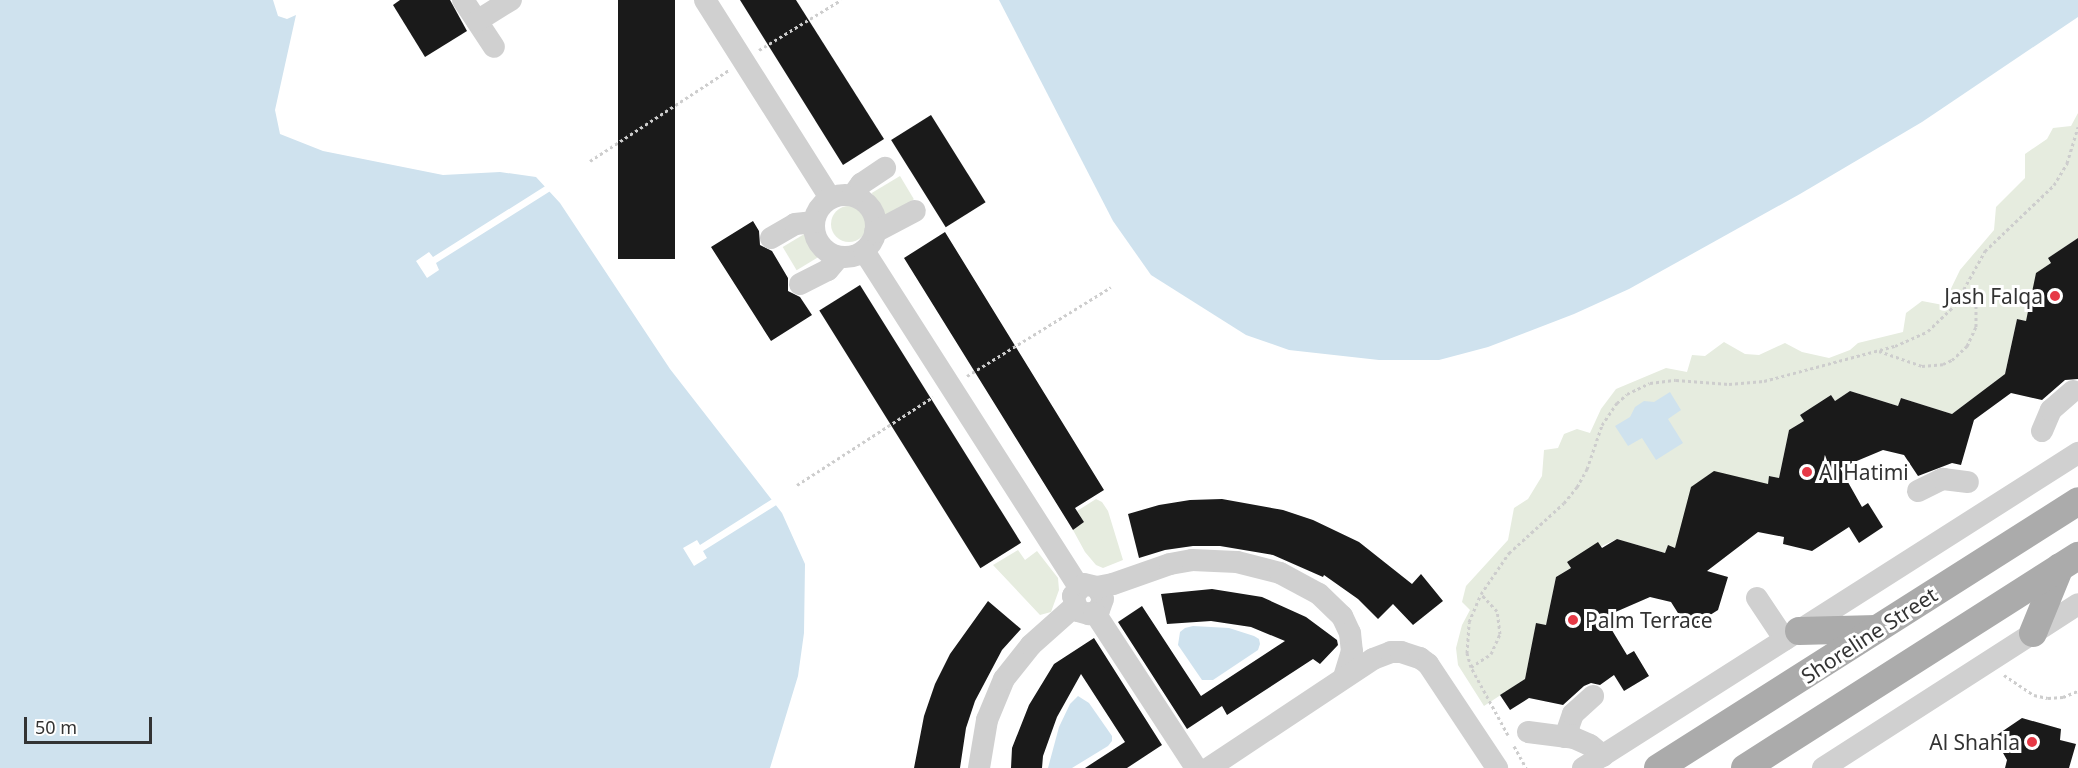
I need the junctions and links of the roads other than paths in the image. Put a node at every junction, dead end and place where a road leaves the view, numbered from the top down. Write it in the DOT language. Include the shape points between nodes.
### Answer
graph roads {
  1 [pos="463,0"];
  2 [pos="511,0"];
  3 [pos="705,0"];
  4 [pos="477,21"];
  5 [pos="494,47"];
  6 [pos="885,168"];
  7 [pos="853,195"];
  8 [pos="830,198"];
  9 [pos="915,211"];
  10 [pos="814,222"];
  11 [pos="771,238"];
  12 [pos="870,242"];
  13 [pos="839,257"];
  14 [pos="800,284"];
  15 [pos="2073,391"];
  16 [pos="2042,431"];
  17 [pos="2078,453"];
  18 [pos="1968,482"];
  19 [pos="1918,490"];
  20 [pos="2078,501"];
  21 [pos="2069,562"];
  22 [pos="1086,598"];
  23 [pos="1757,598"];
  24 [pos="2078,604"];
  25 [pos="1877,629"];
  26 [pos="2033,633"];
  27 [pos="1792,635"];
  28 [pos="1344,678"];
  29 [pos="1593,696"];
  30 [pos="1528,732"];
  31 [pos="1565,737"];
  32 [pos="1603,756"];
  33 [pos="979,768"];
  34 [pos="1196,768"];
  35 [pos="1209,768"];
  36 [pos="1497,768"];
  37 [pos="1583,768"];
  38 [pos="1658,768"];
  39 [pos="1745,768"];
  40 [pos="1823,768"];
  1 -- 4 [label="street"];
  2 -- 4 [label="street"];
  3 -- 8 [label="street"];
  4 -- 5 [label="street"];
  6 -- 7 [label="street" via="861,184"];
  7 -- 8 [label="street"];
  7 -- 12 [label="street" via="871,208 876,219"];
  8 -- 10 [label="street"];
  9 -- 12 [label="street"];
  10 -- 11 [label="street" via="795,225"];
  10 -- 13 [label="street" via="818,244"];
  12 -- 13 [label="street" via="855,256"];
  12 -- 22 [label="street" via="950,386"];
  13 -- 14 [label="street" via="828,270"];
  15 -- 16 [label="street" via="2050,410"];
  17 -- 27 [label="street"];
  18 -- 19 [label="street" via="1943,479"];
  20 -- 25 [label="main road, Shoreline Street"];
  21 -- 26 [label="main road"];
  21 -- 39 [label="main road"];
  22 -- 28 [label="street" via="1149,570 1192,560 1237,562 1280,573 1319,594 1342,615 1352,642"];
  22 -- 33 [label="street" via="1031,645 1005,679 987,720"];
  22 -- 34 [label="street"];
  23 -- 27 [label="street"];
  24 -- 26 [label="street"];
  25 -- 27 [label="main road"];
  25 -- 38 [label="main road, Shoreline Street"];
  26 -- 40 [label="street"];
  27 -- 32 [label="street"];
  28 -- 35 [label="street"];
  28 -- 36 [label="street" via="1391,652 1420,658 1434,672"];
  29 -- 31 [label="street" via="1573,714"];
  30 -- 31 [label="street"];
  31 -- 32 [label="street" via="1582,741"];
  32 -- 37 [label="street"];
}
